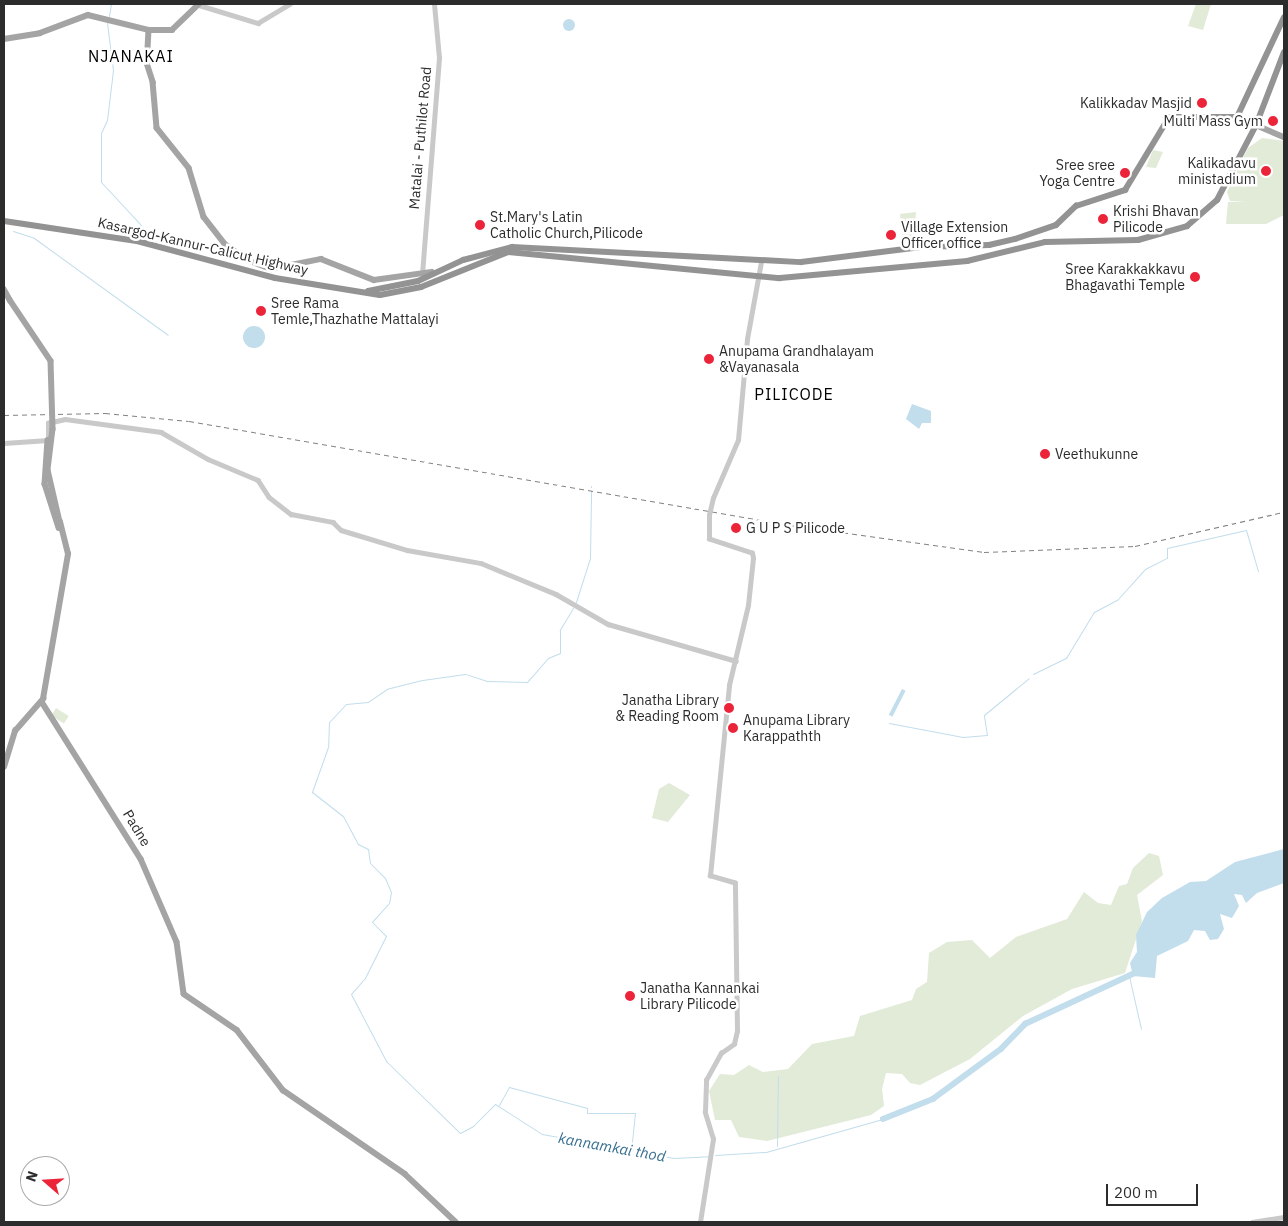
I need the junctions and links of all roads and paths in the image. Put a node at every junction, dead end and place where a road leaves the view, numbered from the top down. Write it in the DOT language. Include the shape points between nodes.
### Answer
graph roads {
  1 [pos="290,4"];
  2 [pos="434,4"];
  3 [pos="199,5"];
  4 [pos="1284,17"];
  5 [pos="149,30"];
  6 [pos="4,39"];
  7 [pos="1284,52"];
  8 [pos="1237,117"];
  9 [pos="1256,125"];
  10 [pos="1284,137"];
  11 [pos="4,221"];
  12 [pos="761,262"];
  13 [pos="431,272"];
  14 [pos="422,274"];
  15 [pos="759,278"];
  16 [pos="4,289"];
  17 [pos="368,291"];
  18 [pos="48,440"];
  19 [pos="4,442"];
  20 [pos="67,539"];
  21 [pos="736,660"];
  22 [pos="42,702"];
  23 [pos="4,767"];
  24 [pos="1284,1217"];
  25 [pos="456,1222"];
  26 [pos="700,1222"];
  27 [pos="1252,1222"];
  1 -- 3 [label="street" via="258,23"];
  2 -- 14 [label="street, Matalai - Puthilot Road" via="439,58"];
  3 -- 5 [label="main road" via="172,30"];
  4 -- 8 [label="highway"];
  5 -- 6 [label="main road" via="88,15 40,33"];
  5 -- 14 [label="main road, Kasargod-Kannur-Calicut Highway" via="147,63 154,82 157,128 189,168 204,218 225,244 248,260 271,269 320,259 374,280"];
  7 -- 9 [label="highway, Kasargod-Kannur-Calicut Highway"];
  8 -- 9 [label="main road"];
  8 -- 12 [label="highway, Kasargod-Kannur-Calicut Highway" via="1169,117 1126,190 1076,206 1056,225 1015,239 989,245"];
  9 -- 10 [label="main road"];
  9 -- 15 [label="highway, Kasargod-Kannur-Calicut Highway" via="1218,200 1187,226 1164,236 1054,241 967,261"];
  11 -- 17 [label="highway, Kasargod-Kannur-Calicut Highway" via="137,241 275,278"];
  12 -- 13 [label="highway, Kasargod-Kannur-Calicut Highway" via="528,246 483,254"];
  12 -- 15 [label="street"];
  13 -- 14 [label="main road, Kasargod-Kannur-Calicut Highway"];
  13 -- 17 [label="highway, Kasargod-Kannur-Calicut Highway" via="418,281"];
  15 -- 17 [label="highway, Kasargod-Kannur-Calicut Highway" via="508,252 421,287 380,295"];
  15 -- 21 [label="street, bridge" via="747,339 738,440 709,514 712,541 753,554"];
  16 -- 20 [label="main road, bridge" via="51,361 53,429 48,470"];
  18 -- 19 [label="street"];
  18 -- 20 [label="main road" via="49,504"];
  18 -- 21 [label="street" via="48,423 65,419 160,432 208,460 258,480 269,497 291,514 334,522 341,530 407,550 481,563 556,594 608,624"];
  20 -- 22 [label="main road"];
  21 -- 26 [label="street" via="729,685 710,876 735,883 737,1031 734,1044 721,1053 706,1080 705,1112 713,1139"];
  22 -- 23 [label="main road" via="16,731"];
  22 -- 25 [label="main road, Padne" via="141,859 177,942 184,994 237,1030 283,1090 405,1174"];
  24 -- 27 [label="street"];
}
